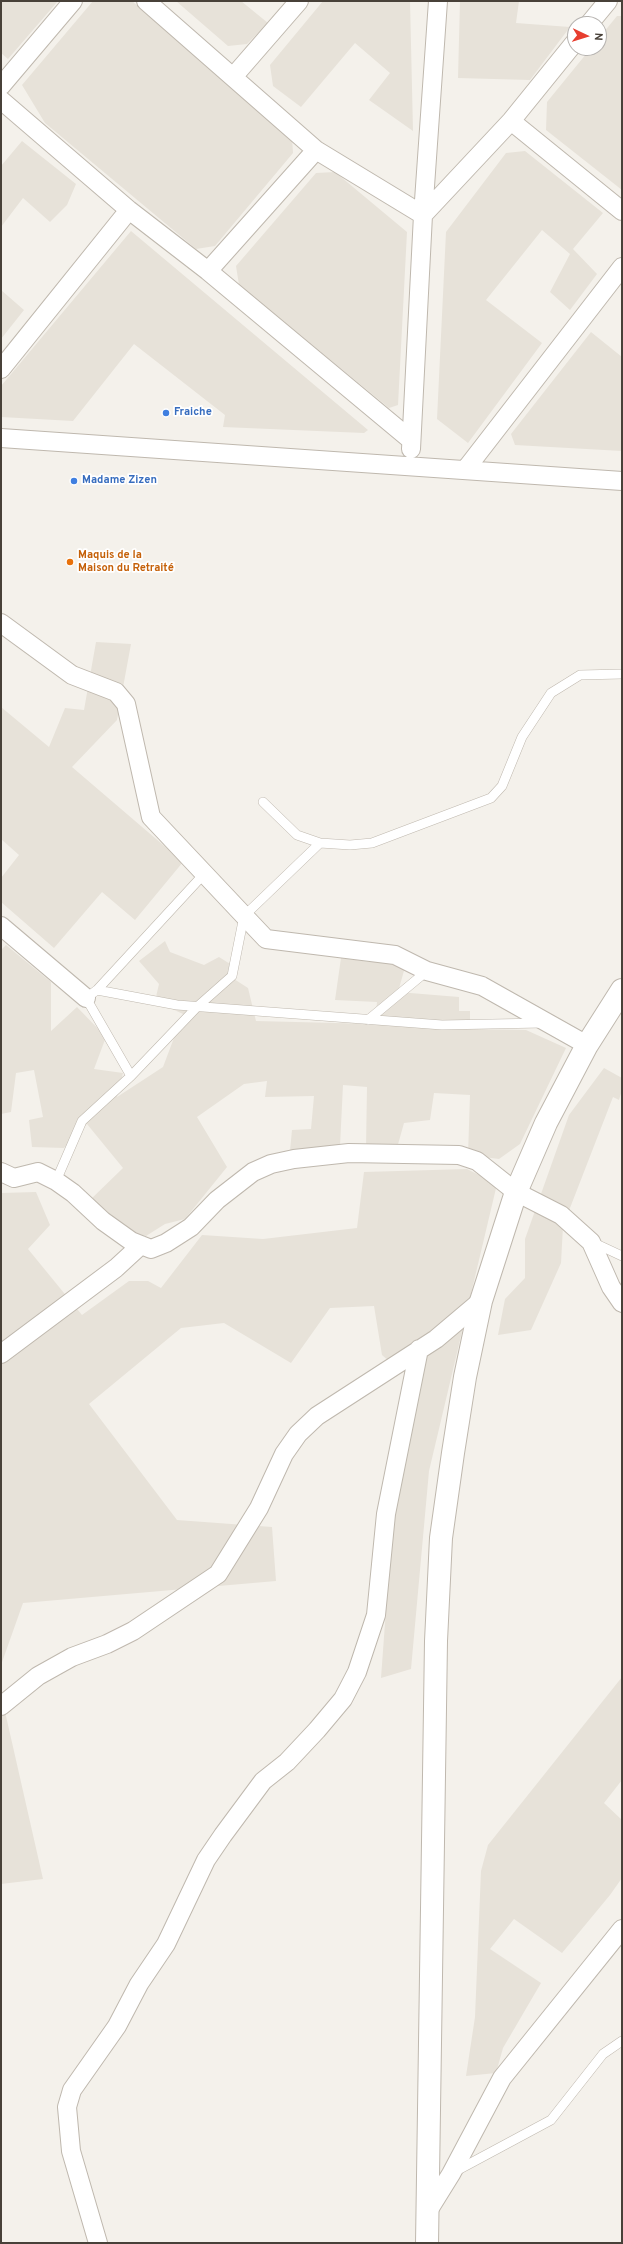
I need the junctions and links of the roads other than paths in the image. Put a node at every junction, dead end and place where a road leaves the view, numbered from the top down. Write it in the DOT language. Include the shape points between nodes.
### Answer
graph roads {
  1 [pos="72,1"];
  2 [pos="146,1"];
  3 [pos="299,1"];
  4 [pos="438,1"];
  5 [pos="608,1"];
  6 [pos="596,16"];
  7 [pos="567,52"];
  8 [pos="5,75"];
  9 [pos="233,77"];
  10 [pos="1,100"];
  11 [pos="511,121"];
  12 [pos="316,150"];
  13 [pos="129,210"];
  14 [pos="622,211"];
  15 [pos="423,215"];
  16 [pos="622,267"];
  17 [pos="208,271"];
  18 [pos="1,370"];
  19 [pos="2,440"];
  20 [pos="411,440"];
  21 [pos="410,465"];
  22 [pos="465,470"];
  23 [pos="622,481"];
  24 [pos="1,622"];
  25 [pos="622,674"];
  26 [pos="263,802"];
  27 [pos="320,843"];
  28 [pos="204,874"];
  29 [pos="244,916"];
  30 [pos="1,926"];
  31 [pos="427,971"];
  32 [pos="622,990"];
  33 [pos="92,994"];
  34 [pos="197,1007"];
  35 [pos="368,1020"];
  36 [pos="548,1023"];
  37 [pos="587,1045"];
  38 [pos="131,1076"];
  39 [pos="1,1172"];
  40 [pos="56,1181"];
  41 [pos="516,1192"];
  42 [pos="591,1242"];
  43 [pos="140,1245"];
  44 [pos="622,1256"];
  45 [pos="482,1301"];
  46 [pos="622,1303"];
  47 [pos="419,1349"];
  48 [pos="1,1354"];
  49 [pos="1,1706"];
  50 [pos="622,1929"];
  51 [pos="622,2041"];
  52 [pos="451,2174"];
  53 [pos="428,2211"];
  54 [pos="98,2243"];
  55 [pos="427,2243"];
  1 -- 8 [label="street"];
  2 -- 9 [label="street"];
  3 -- 9 [label="street"];
  4 -- 15 [label="street"];
  5 -- 6 [label="street"];
  7 -- 11 [label="street"];
  9 -- 12 [label="street"];
  10 -- 13 [label="street"];
  11 -- 14 [label="street"];
  11 -- 15 [label="street"];
  12 -- 15 [label="street"];
  12 -- 17 [label="street"];
  13 -- 17 [label="street"];
  13 -- 18 [label="street"];
  15 -- 20 [label="street"];
  16 -- 22 [label="street"];
  17 -- 20 [label="street"];
  19 -- 21 [label="street"];
  20 -- 21 [label="street"];
  21 -- 22 [label="street"];
  22 -- 23 [label="street"];
  24 -- 28 [label="street" via="72,675 116,692 126,704 151,817"];
  25 -- 27 [label="lane" via="580,675 551,693 522,737 502,786 491,798 372,843"];
  26 -- 27 [label="lane" via="297,835"];
  27 -- 29 [label="lane"];
  28 -- 29 [label="street"];
  28 -- 33 [label="lane"];
  29 -- 31 [label="street" via="266,939 395,955"];
  29 -- 34 [label="lane" via="232,976"];
  30 -- 33 [label="street"];
  31 -- 35 [label="lane"];
  31 -- 36 [label="street" via="482,986"];
  32 -- 37 [label="street"];
  33 -- 34 [label="lane"];
  33 -- 38 [label="lane"];
  34 -- 35 [label="lane"];
  34 -- 38 [label="lane"];
  35 -- 36 [label="lane" via="442,1025"];
  36 -- 37 [label="street"];
  37 -- 41 [label="street" via="546,1122"];
  38 -- 40 [label="lane" via="82,1121"];
  39 -- 40 [label="street" via="14,1178 38,1172"];
  40 -- 43 [label="street" via="103,1221"];
  41 -- 42 [label="street" via="561,1215"];
  41 -- 43 [label="street" via="477,1161 459,1155 349,1153 294,1159 253,1172 217,1200 191,1227 166,1243 151,1249"];
  41 -- 45 [label="street"];
  42 -- 44 [label="lane"];
  42 -- 46 [label="street" via="611,1287"];
  43 -- 48 [label="street" via="116,1268"];
  45 -- 47 [label="street" via="436,1339"];
  45 -- 53 [label="street" via="464,1384 441,1538 436,1649"];
  47 -- 49 [label="street" via="317,1416 298,1434 284,1454 259,1508 218,1574 133,1631 72,1657 38,1676"];
  47 -- 54 [label="street" via="386,1514 376,1615 357,1672 343,1699 318,1730 263,1781 223,1835 206,1860 166,1944 139,1984 117,2026 72,2090 67,2107 72,2151"];
  50 -- 52 [label="street" via="502,2078"];
  51 -- 52 [label="lane" via="603,2054 551,2120"];
  52 -- 53 [label="street"];
  53 -- 55 [label="street"];
}
